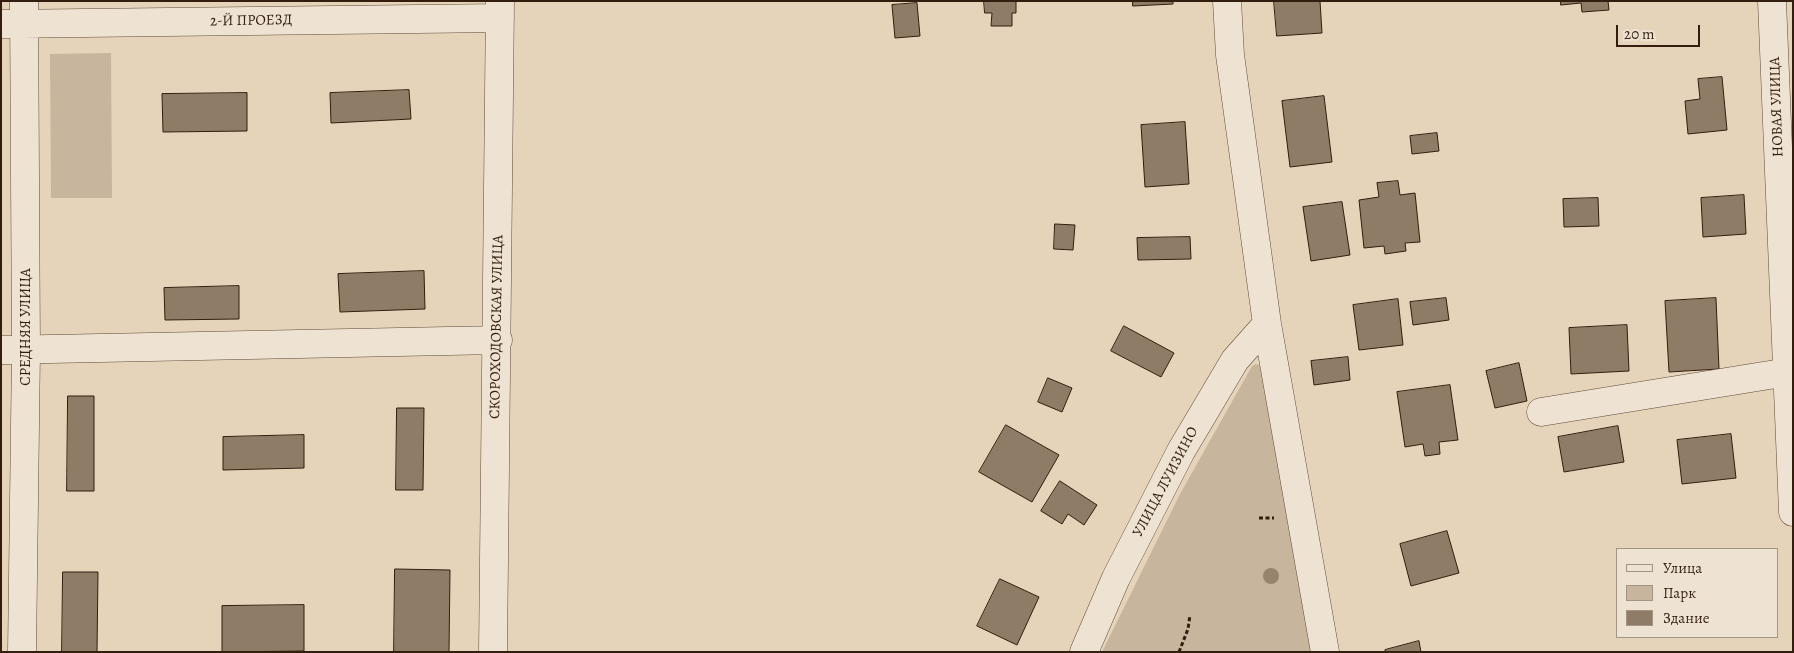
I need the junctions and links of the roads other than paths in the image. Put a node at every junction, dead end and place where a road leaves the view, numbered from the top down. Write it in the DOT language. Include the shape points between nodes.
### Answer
graph roads {
  1 [pos="1227,1"];
  2 [pos="1772,1"];
  3 [pos="500,10"];
  4 [pos="17,17"];
  5 [pos="1267,324"];
  6 [pos="498,340"];
  7 [pos="14,351"];
  8 [pos="1789,361"];
  9 [pos="1541,412"];
  10 [pos="1793,512"];
  11 [pos="22,652"];
  12 [pos="493,652"];
  13 [pos="1084,652"];
  14 [pos="1325,652"];
  1 -- 5 [label="street" via="1230,55"];
  2 -- 8 [label="street, НОВАЯ УЛИЦА"];
  3 -- 4 [label="street, 2-Й ПРОЕЗД"];
  3 -- 6 [label="street, СКОРОХОДОВСКАЯ УЛИЦА"];
  4 -- 7 [label="street, СРЕДНЯЯ УЛИЦА"];
  5 -- 13 [label="street, УЛИЦА ЛУИЗИНО" via="1234,360 1181,451 1116,578"];
  5 -- 14 [label="street"];
  6 -- 7 [label="street"];
  6 -- 12 [label="street, СКОРОХОДОВСКАЯ УЛИЦА"];
  7 -- 11 [label="street, СРЕДНЯЯ УЛИЦА"];
  8 -- 9 [label="street"];
  8 -- 10 [label="street, НОВАЯ УЛИЦА"];
}
